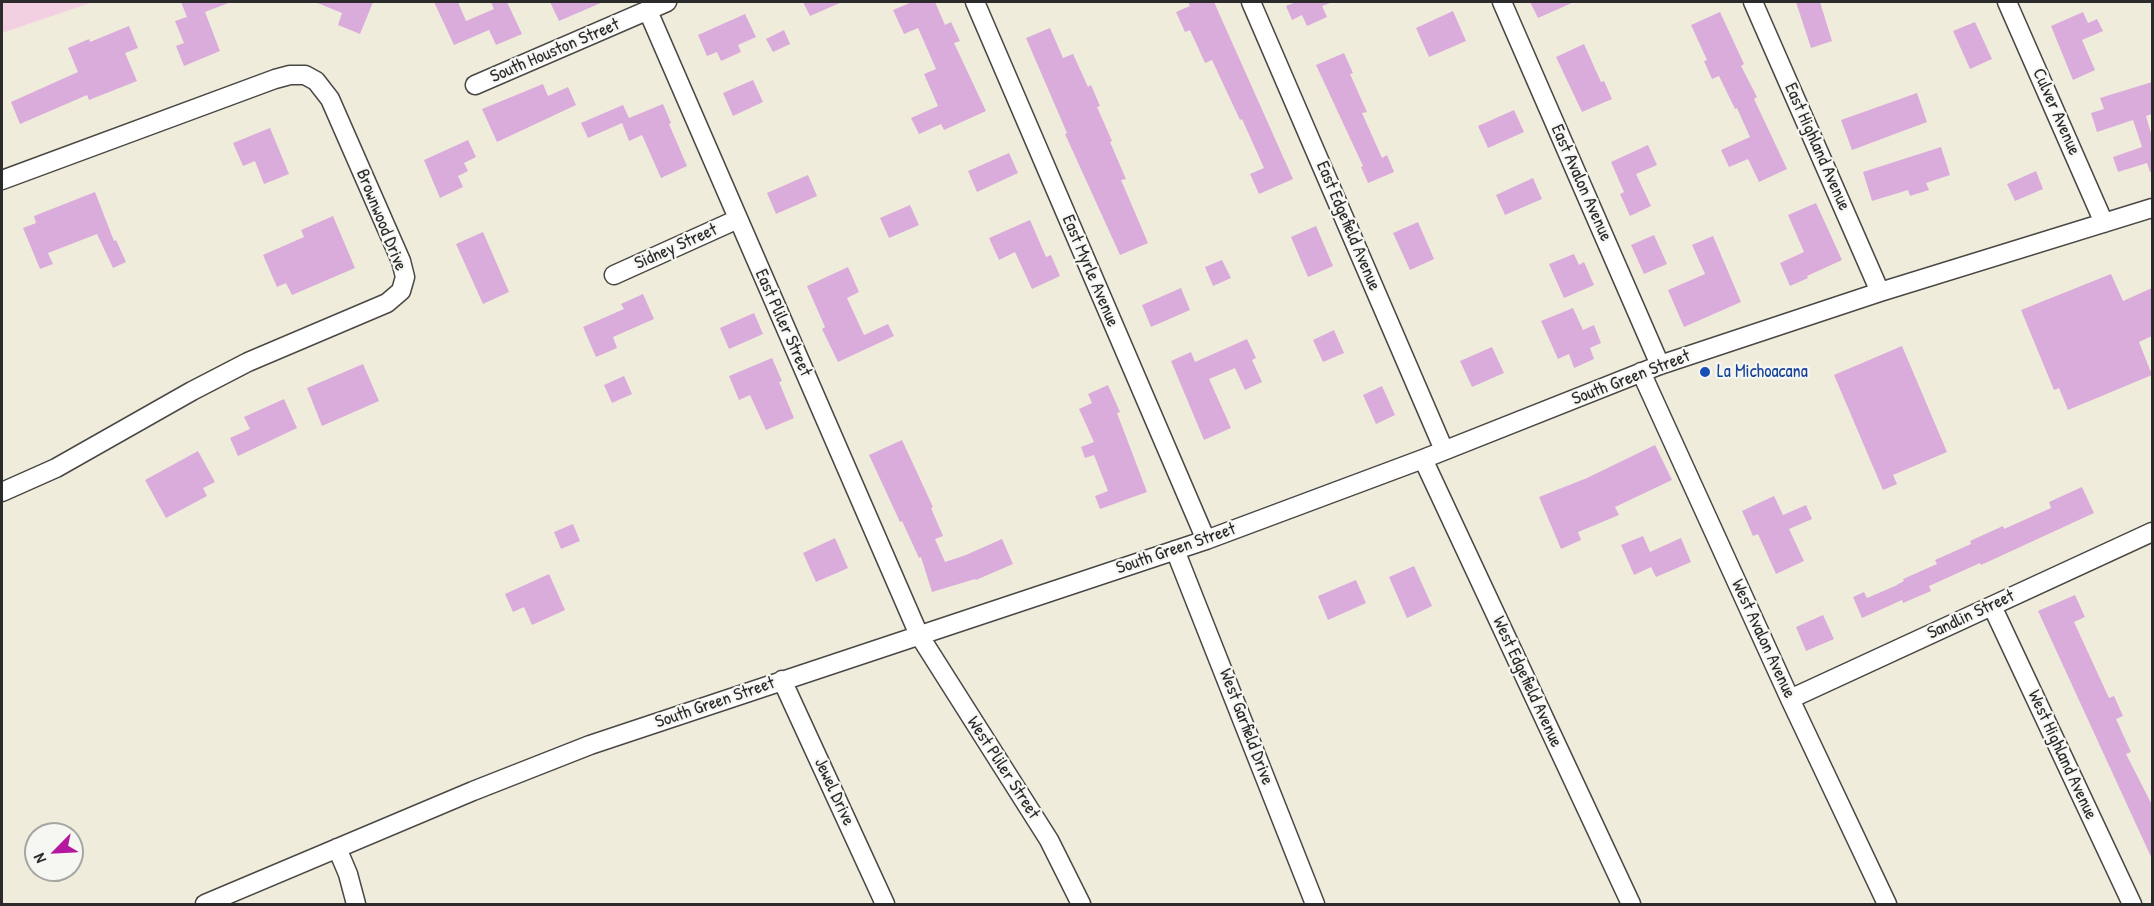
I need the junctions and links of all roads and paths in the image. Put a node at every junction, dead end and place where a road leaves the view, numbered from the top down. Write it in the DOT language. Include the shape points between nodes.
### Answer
graph roads {
  1 [pos="667,2"];
  2 [pos="975,2"];
  3 [pos="1251,2"];
  4 [pos="1502,2"];
  5 [pos="1754,2"];
  6 [pos="2007,2"];
  7 [pos="648,11"];
  8 [pos="476,85"];
  9 [pos="2,180"];
  10 [pos="2152,208"];
  11 [pos="738,219"];
  12 [pos="2104,223"];
  13 [pos="614,275"];
  14 [pos="1880,292"];
  15 [pos="1660,365"];
  16 [pos="1641,372"];
  17 [pos="1444,450"];
  18 [pos="1423,459"];
  19 [pos="2,492"];
  20 [pos="2152,532"];
  21 [pos="1206,540"];
  22 [pos="1175,550"];
  23 [pos="1992,606"];
  24 [pos="919,635"];
  25 [pos="782,680"];
  26 [pos="1790,699"];
  27 [pos="337,848"];
  28 [pos="205,904"];
  29 [pos="356,904"];
  30 [pos="885,904"];
  31 [pos="1081,904"];
  32 [pos="1315,904"];
  33 [pos="1631,904"];
  34 [pos="1887,904"];
  35 [pos="2132,904"];
  1 -- 7 [label="street, South Houston Street"];
  2 -- 21 [label="street, East Myrle Avenue"];
  3 -- 17 [label="street, East Edgefield Avenue"];
  4 -- 15 [label="street, East Avalon Avenue"];
  5 -- 14 [label="street, East Highland Avenue"];
  6 -- 12 [label="street, Culver Avenue"];
  7 -- 8 [label="street, South Houston Street"];
  7 -- 11 [label="street, East Pliler Street"];
  9 -- 19 [label="street, Brownwood Drive" via="275,79 305,75 316,81 330,99 405,277 393,300 248,362 56,468"];
  10 -- 12 [label="street, South Green Street"];
  11 -- 13 [label="street, Sidney Street"];
  11 -- 24 [label="street, East Pliler Street"];
  12 -- 14 [label="street, South Green Street"];
  14 -- 15 [label="street, South Green Street"];
  15 -- 16 [label="street, South Green Street"];
  16 -- 17 [label="street, South Green Street"];
  16 -- 26 [label="street, West Avalon Avenue"];
  17 -- 18 [label="street, South Green Street"];
  18 -- 21 [label="street, South Green Street"];
  18 -- 33 [label="street, West Edgefield Avenue"];
  20 -- 23 [label="street, Sandlin Street"];
  21 -- 22 [label="street, South Green Street"];
  22 -- 24 [label="street, South Green Street"];
  22 -- 32 [label="street, West Garfield Drive"];
  23 -- 26 [label="street, Sandlin Street"];
  23 -- 35 [label="street, West Highland Avenue"];
  24 -- 25 [label="street, South Green Street"];
  24 -- 31 [label="street, West Pliler Street" via="1049,840"];
  25 -- 27 [label="street, South Green Street" via="557,758"];
  25 -- 30 [label="street, Jewel Drive"];
  26 -- 34 [label="street, West Avalon Avenue"];
  27 -- 28 [label="street, South Green Street"];
  27 -- 29 [label="street"];
}
